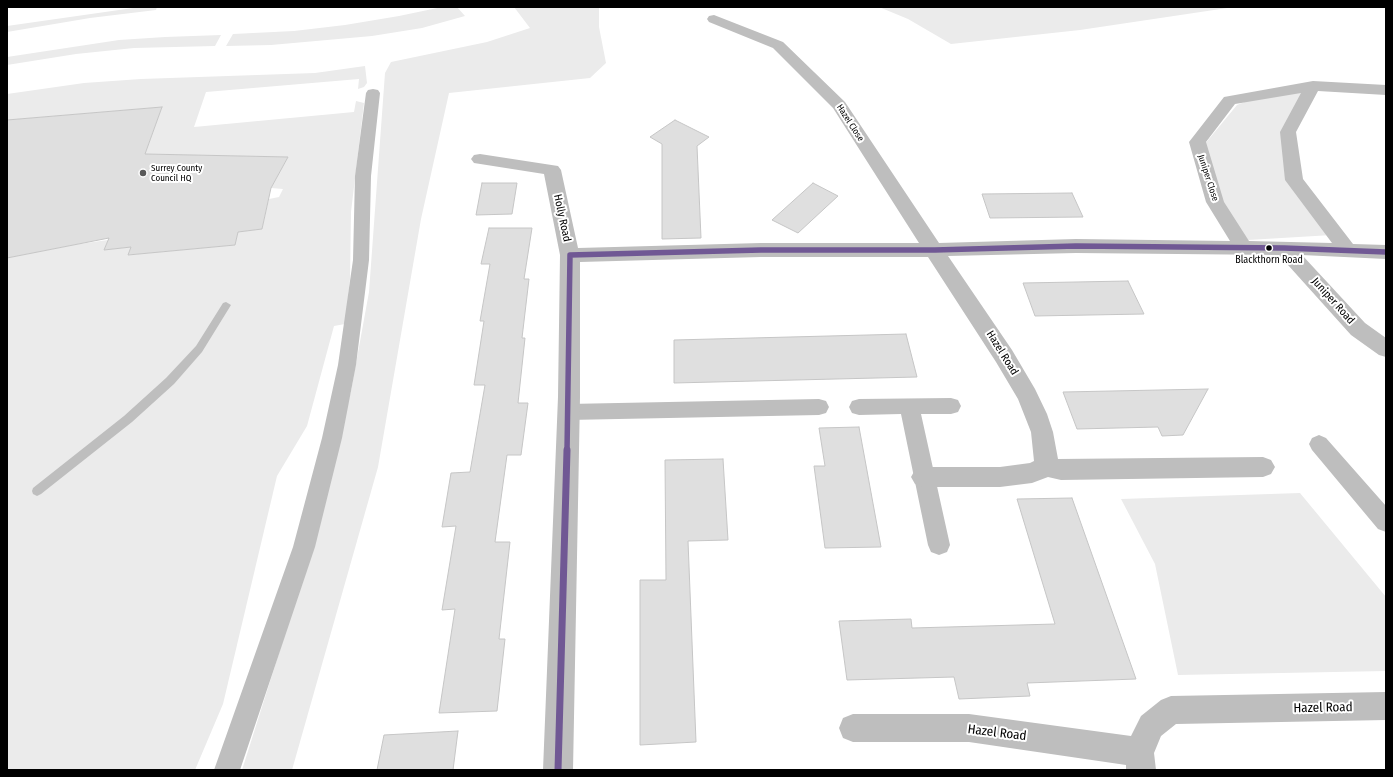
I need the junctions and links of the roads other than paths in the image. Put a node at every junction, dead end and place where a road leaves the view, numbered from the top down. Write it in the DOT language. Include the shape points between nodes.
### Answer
graph roads {
  1 [pos="714,19"];
  2 [pos="1313,86"];
  3 [pos="1386,90"];
  4 [pos="373,93"];
  5 [pos="480,159"];
  6 [pos="1244,248"];
  7 [pos="1284,248"];
  8 [pos="935,250"];
  9 [pos="1347,250"];
  10 [pos="1386,252"];
  11 [pos="570,255"];
  12 [pos="1386,349"];
  13 [pos="909,406"];
  14 [pos="951,406"];
  15 [pos="819,407"];
  16 [pos="859,407"];
  17 [pos="568,412"];
  18 [pos="1319,444"];
  19 [pos="1047,466"];
  20 [pos="1263,467"];
  21 [pos="923,477"];
  22 [pos="1386,522"];
  23 [pos="939,545"];
  24 [pos="1386,706"];
  25 [pos="853,728"];
  26 [pos="1140,761"];
  27 [pos="227,770"];
  28 [pos="558,770"];
  1 -- 8 [label="street, Hazel Close" via="778,45 839,105"];
  2 -- 3 [label="street, Juniper Close"];
  2 -- 6 [label="street, Juniper Close" via="1230,100 1197,142 1215,202"];
  2 -- 9 [label="street" via="1288,132 1294,180"];
  4 -- 27 [label="lane" via="363,176 361,260 347,365 333,430 304,547"];
  5 -- 11 [label="street, Holly Road" via="552,170"];
  6 -- 7 [label="street"];
  6 -- 8 [label="street" via="1076,246"];
  7 -- 9 [label="street"];
  7 -- 12 [label="street, Juniper Road" via="1358,329"];
  8 -- 11 [label="street" via="761,250"];
  8 -- 19 [label="street, Hazel Road" via="1027,394 1042,432"];
  9 -- 10 [label="street"];
  11 -- 17 [label="street, Holly Road"];
  13 -- 14 [label="lane"];
  13 -- 16 [label="lane"];
  13 -- 21 [label="lane"];
  15 -- 17 [label="lane"];
  17 -- 28 [label="street, Holly Road"];
  18 -- 22 [label="lane"];
  19 -- 20 [label="street" via="1061,470"];
  19 -- 21 [label="street" via="1032,473 1000,477"];
  21 -- 23 [label="lane"];
  24 -- 26 [label="street, Hazel Road" via="1171,710 1151,726"];
  25 -- 26 [label="street, Hazel Road" via="969,728"];
}
